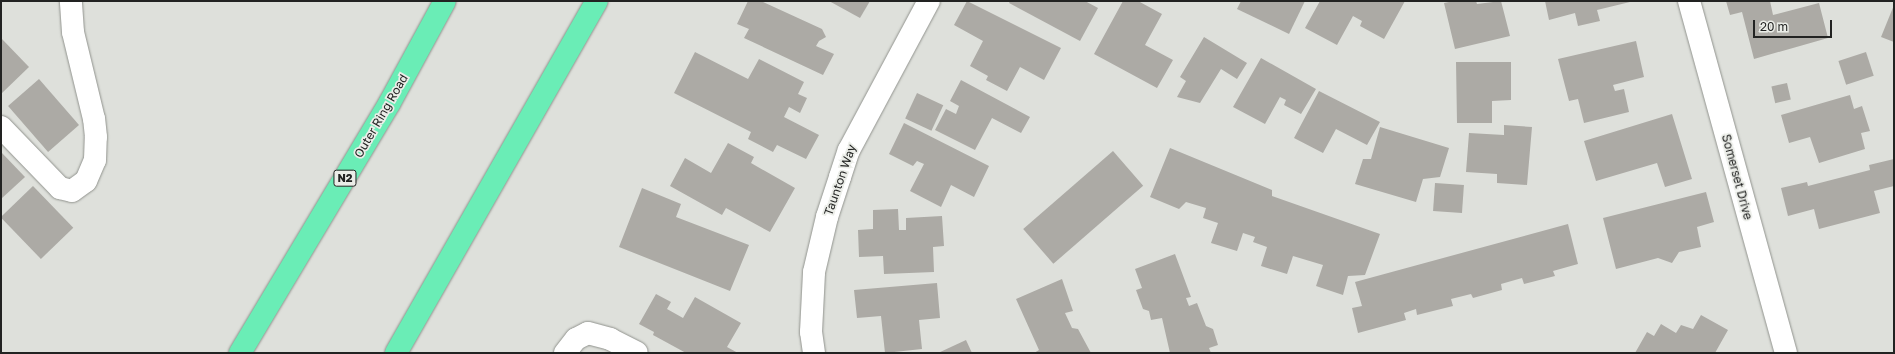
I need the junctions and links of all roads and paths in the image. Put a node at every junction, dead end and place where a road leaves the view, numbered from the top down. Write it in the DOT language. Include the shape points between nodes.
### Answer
graph roads {
  1 [pos="71,1"];
  2 [pos="445,1"];
  3 [pos="597,1"];
  4 [pos="929,1"];
  5 [pos="1689,1"];
  6 [pos="1,127"];
  7 [pos="240,353"];
  8 [pos="396,353"];
  9 [pos="565,353"];
  10 [pos="637,353"];
  11 [pos="814,353"];
  12 [pos="1786,353"];
  1 -- 6 [label="street" via="73,32 96,137 95,160 86,181 72,191 60,188"];
  2 -- 7 [label="highway, Outer Ring Road / N2" via="389,104"];
  3 -- 8 [label="highway"];
  4 -- 11 [label="street, Taunton Way" via="849,150 827,218 814,272 811,332"];
  5 -- 12 [label="street, Somerset Drive"];
  9 -- 10 [label="street" via="576,339 588,333 610,339"];
}
